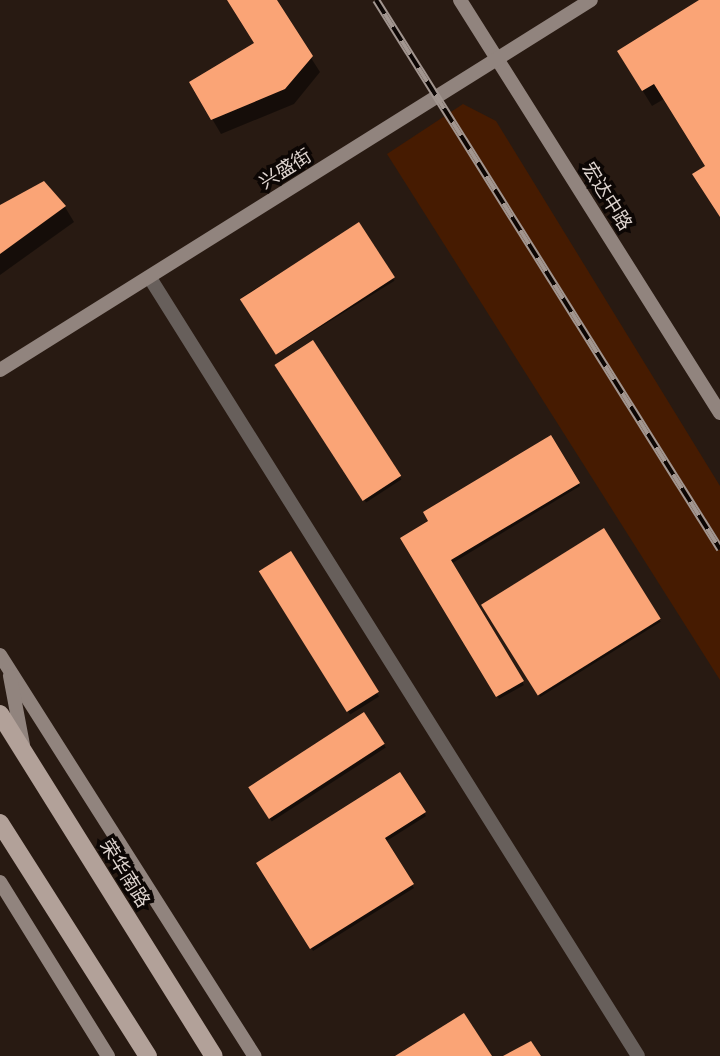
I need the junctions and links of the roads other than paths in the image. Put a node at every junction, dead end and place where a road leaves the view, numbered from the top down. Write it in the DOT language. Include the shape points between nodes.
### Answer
graph roads {
  1 [pos="460,0"];
  2 [pos="592,0"];
  3 [pos="498,60"];
  4 [pos="150,278"];
  5 [pos="0,370"];
  6 [pos="720,413"];
  7 [pos="0,655"];
  8 [pos="8,668"];
  9 [pos="0,714"];
  10 [pos="24,753"];
  11 [pos="0,823"];
  12 [pos="0,882"];
  13 [pos="108,1056"];
  14 [pos="148,1056"];
  15 [pos="214,1056"];
  16 [pos="254,1056"];
  17 [pos="638,1056"];
  1 -- 3 [label="street, 宏达中路"];
  2 -- 3 [label="street, 兴盛街"];
  3 -- 4 [label="street, 兴盛街"];
  3 -- 6 [label="street, 宏达中路"];
  4 -- 5 [label="street, 兴盛街"];
  4 -- 17 [label="street"];
  7 -- 8 [label="street"];
  8 -- 10 [label="street"];
  8 -- 16 [label="street"];
  9 -- 10 [label="main road, 荣华南路"];
  10 -- 15 [label="main road, 荣华南路"];
  11 -- 14 [label="main road"];
  12 -- 13 [label="street"];
}
